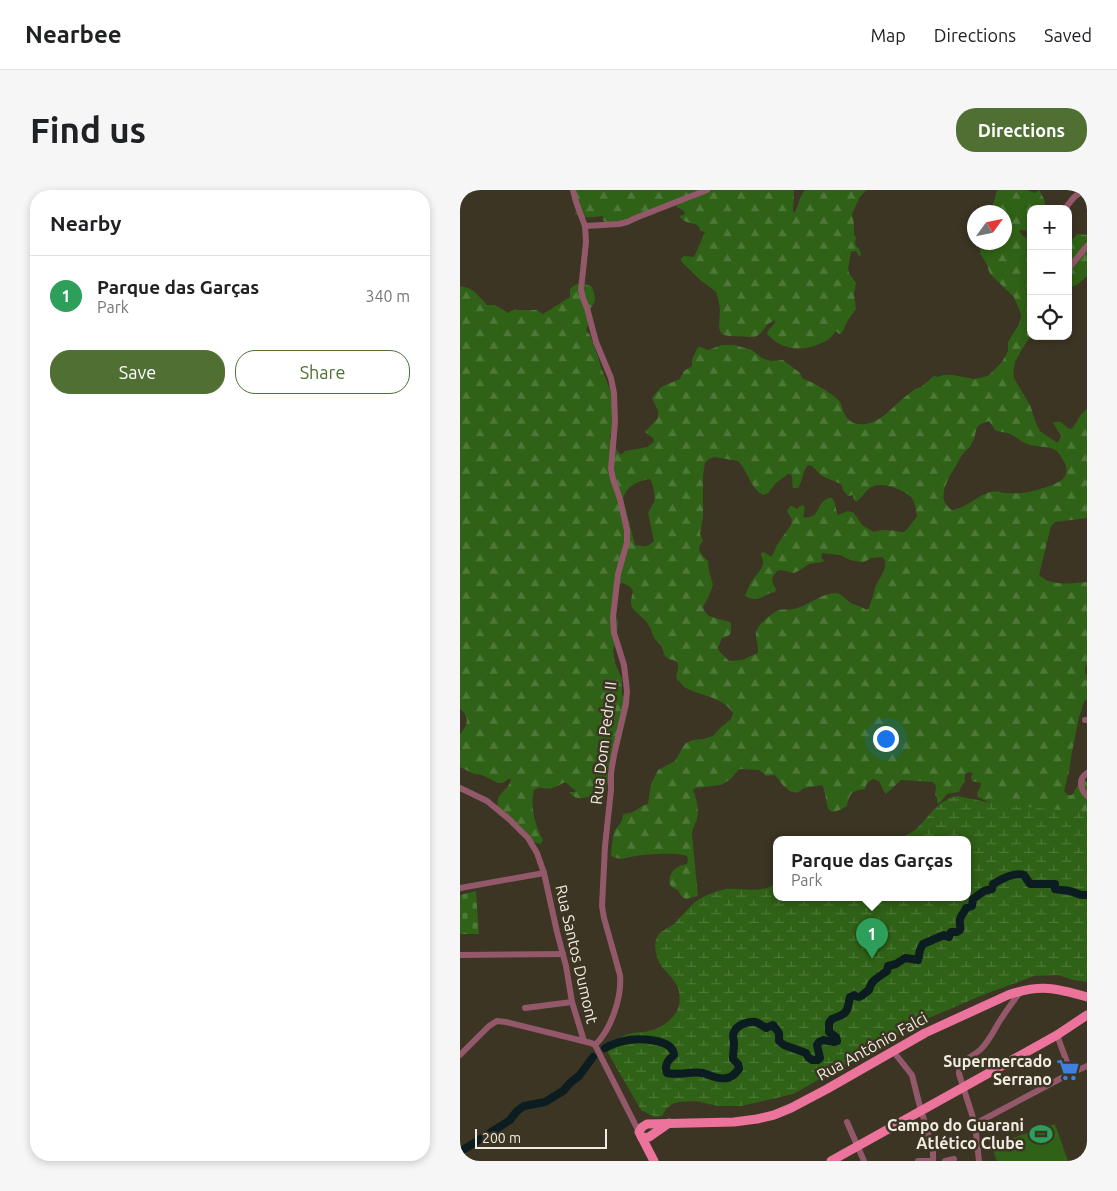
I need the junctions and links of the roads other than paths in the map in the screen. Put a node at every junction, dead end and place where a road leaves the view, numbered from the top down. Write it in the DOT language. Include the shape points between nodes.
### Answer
graph roads {
  1 [pos="573,190"];
  2 [pos="708,190"];
  3 [pos="1087,193"];
  4 [pos="1068,205"];
  5 [pos="585,226"];
  6 [pos="1087,246"];
  7 [pos="1072,264"];
  8 [pos="1087,773"];
  9 [pos="460,788"];
  10 [pos="1087,796"];
  11 [pos="544,873"];
  12 [pos="460,888"];
  13 [pos="564,954"];
  14 [pos="460,955"];
  15 [pos="1022,990"];
  16 [pos="1087,997"];
  17 [pos="572,1002"];
  18 [pos="525,1008"];
  19 [pos="1087,1015"];
  20 [pos="1087,1022"];
  21 [pos="1058,1037"];
  22 [pos="584,1041"];
  23 [pos="595,1045"];
  24 [pos="893,1051"];
  25 [pos="460,1055"];
  26 [pos="1087,1066"];
  27 [pos="1071,1073"];
  28 [pos="964,1089"];
  29 [pos="630,1114"];
  30 [pos="922,1114"];
  31 [pos="669,1122"];
  32 [pos="847,1122"];
  33 [pos="647,1124"];
  34 [pos="975,1124"];
  35 [pos="652,1134"];
  36 [pos="640,1135"];
  37 [pos="648,1149"];
  38 [pos="858,1149"];
  39 [pos="954,1159"];
  40 [pos="654,1161"];
  41 [pos="831,1161"];
  42 [pos="843,1161"];
  43 [pos="864,1161"];
  44 [pos="918,1161"];
  45 [pos="924,1161"];
  46 [pos="933,1161"];
  47 [pos="945,1161"];
  48 [pos="979,1161"];
  1 -- 5 [label="street"];
  2 -- 5 [label="street" via="627,222"];
  3 -- 4 [label="street" via="1080,190"];
  5 -- 23 [label="street, Rua Dom Pedro II" via="582,298 614,393 612,479 628,530 613,617 627,691 611,773 602,906 621,983 612,1019"];
  6 -- 7 [label="street"];
  8 -- 10 [label="street" via="1081,781"];
  9 -- 11 [label="street, Rua Santos Dumont" via="487,801 528,838"];
  11 -- 12 [label="street"];
  11 -- 13 [label="street, Rua Santos Dumont" via="554,924"];
  13 -- 14 [label="street"];
  13 -- 17 [label="street, Rua Santos Dumont"];
  15 -- 16 [label="main road, Rua Antônio Falci" via="1047,988"];
  15 -- 24 [label="main road, Rua Antônio Falci" via="925,1033"];
  15 -- 28 [label="street" via="988,1041 960,1064 959,1074"];
  17 -- 18 [label="street"];
  17 -- 22 [label="street, Rua Santos Dumont"];
  19 -- 21 [label="main road"];
  20 -- 21 [label="main road"];
  21 -- 27 [label="street"];
  21 -- 28 [label="main road"];
  22 -- 23 [label="street"];
  22 -- 25 [label="street" via="497,1021"];
  23 -- 29 [label="street"];
  24 -- 30 [label="street" via="912,1075"];
  24 -- 31 [label="main road, Rua Antônio Falci" via="774,1115 734,1122"];
  26 -- 27 [label="street"];
  27 -- 34 [label="street"];
  28 -- 30 [label="main road"];
  28 -- 34 [label="street"];
  29 -- 33 [label="street"];
  29 -- 36 [label="street"];
  30 -- 38 [label="main road"];
  30 -- 46 [label="street"];
  31 -- 33 [label="main road, Rua Antônio Falci"];
  31 -- 35 [label="main road"];
  32 -- 38 [label="street"];
  33 -- 35 [label="main road"];
  33 -- 36 [label="main road" via="642,1127"];
  34 -- 48 [label="street"];
  35 -- 36 [label="main road"];
  35 -- 37 [label="main road"];
  36 -- 37 [label="main road"];
  37 -- 40 [label="main road"];
  38 -- 41 [label="main road"];
  38 -- 42 [label="main road"];
  38 -- 43 [label="street"];
  39 -- 47 [label="street"];
  44 -- 45 [label="street"];
  45 -- 46 [label="street"];
}
